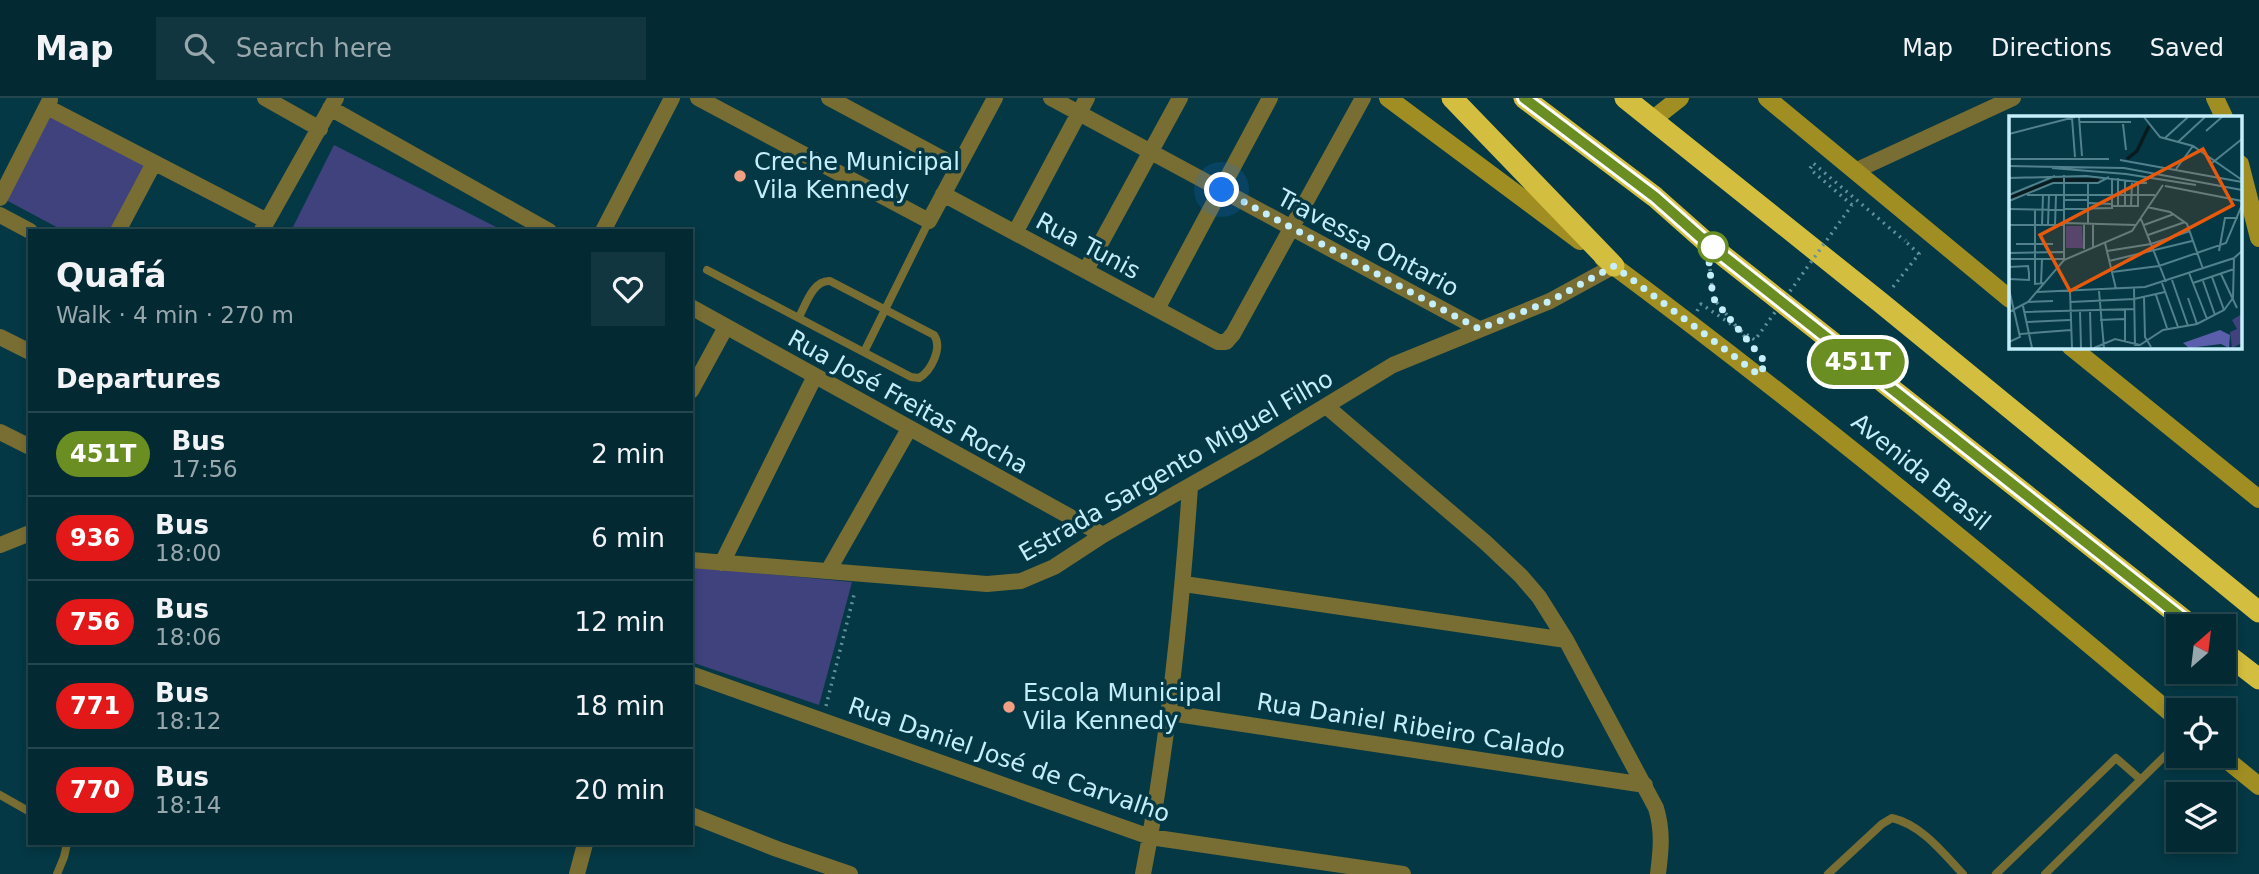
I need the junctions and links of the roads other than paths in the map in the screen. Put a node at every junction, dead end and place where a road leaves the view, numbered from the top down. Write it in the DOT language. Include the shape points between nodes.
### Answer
graph roads {
  1 [pos="265,98"];
  2 [pos="672,98"];
  3 [pos="698,98"];
  4 [pos="830,98"];
  5 [pos="995,98"];
  6 [pos="1051,98"];
  7 [pos="1180,98"];
  8 [pos="1270,98"];
  9 [pos="1363,98"];
  10 [pos="1388,98"];
  11 [pos="1452,98"];
  12 [pos="1524,98"];
  13 [pos="1625,98"];
  14 [pos="1680,98"];
  15 [pos="1767,98"];
  16 [pos="2013,98"];
  17 [pos="2215,98"];
  18 [pos="49,102"];
  19 [pos="333,103"];
  20 [pos="1083,105"];
  21 [pos="2224,116"];
  22 [pos="1652,120"];
  23 [pos="320,129"];
  24 [pos="1150,151"];
  25 [pos="154,163"];
  26 [pos="958,167"];
  27 [pos="1855,171"];
  28 [pos="2242,172"];
  29 [pos="1222,190"];
  30 [pos="943,194"];
  31 [pos="0,198"];
  32 [pos="0,215"];
  33 [pos="929,220"];
  34 [pos="264,226"];
  35 [pos="1292,228"];
  36 [pos="119,229"];
  37 [pos="541,229"];
  38 [pos="604,229"];
  39 [pos="28,230"];
  40 [pos="1015,233"];
  41 [pos="2259,238"];
  42 [pos="1614,266"];
  43 [pos="707,270"];
  44 [pos="1086,270"];
  45 [pos="2009,297"];
  46 [pos="693,308"];
  47 [pos="1157,309"];
  48 [pos="887,310"];
  49 [pos="799,317"];
  50 [pos="726,327"];
  51 [pos="1479,329"];
  52 [pos="0,337"];
  53 [pos="2072,348"];
  54 [pos="28,351"];
  55 [pos="864,352"];
  56 [pos="814,376"];
  57 [pos="693,387"];
  58 [pos="1326,406"];
  59 [pos="909,429"];
  60 [pos="0,432"];
  61 [pos="28,446"];
  62 [pos="1190,487"];
  63 [pos="2259,499"];
  64 [pos="28,535"];
  65 [pos="1102,536"];
  66 [pos="0,545"];
  67 [pos="693,560"];
  68 [pos="722,563"];
  69 [pos="828,571"];
  70 [pos="1184,584"];
  71 [pos="2259,612"];
  72 [pos="2177,614"];
  73 [pos="1566,640"];
  74 [pos="2236,661"];
  75 [pos="693,675"];
  76 [pos="2259,679"];
  77 [pos="2166,709"];
  78 [pos="1170,713"];
  79 [pos="2166,754"];
  80 [pos="2236,767"];
  81 [pos="2140,779"];
  82 [pos="1645,785"];
  83 [pos="2259,786"];
  84 [pos="0,795"];
  85 [pos="28,811"];
  86 [pos="693,815"];
  87 [pos="1150,836"];
  88 [pos="67,845"];
  89 [pos="585,845"];
  90 [pos="57,874"];
  91 [pos="577,874"];
  92 [pos="849,874"];
  93 [pos="1143,874"];
  94 [pos="1403,874"];
  95 [pos="1658,874"];
  96 [pos="1828,874"];
  97 [pos="1963,874"];
  98 [pos="1997,874"];
  99 [pos="2045,874"];
  1 -- 23 [label="street"];
  2 -- 38 [label="street"];
  3 -- 33 [label="street"];
  4 -- 26 [label="street"];
  5 -- 26 [label="street"];
  6 -- 20 [label="street, Travessa Ontario"];
  7 -- 24 [label="street"];
  8 -- 29 [label="street"];
  9 -- 35 [label="street"];
  10 -- 42 [label="street, Avenida Brasil"];
  11 -- 42 [label="highway"];
  12 -- 72 [label="highway, Avenida Brasil" via="1655,197"];
  13 -- 22 [label="highway"];
  14 -- 22 [label="street"];
  15 -- 27 [label="street"];
  16 -- 27 [label="street"];
  17 -- 21 [label="street"];
  18 -- 25 [label="street"];
  18 -- 31 [label="street"];
  19 -- 23 [label="street"];
  19 -- 37 [label="street"];
  20 -- 24 [label="street, Travessa Ontario"];
  20 -- 40 [label="street"];
  22 -- 71 [label="highway"];
  23 -- 34 [label="street"];
  24 -- 29 [label="street, Travessa Ontario"];
  24 -- 44 [label="street"];
  25 -- 34 [label="street"];
  25 -- 36 [label="street"];
  26 -- 30 [label="street"];
  27 -- 45 [label="street"];
  28 -- 41 [label="street"];
  29 -- 35 [label="street, Travessa Ontario"];
  29 -- 47 [label="street"];
  30 -- 33 [label="street"];
  30 -- 40 [label="street, Rua Tunis"];
  32 -- 39 [label="street"];
  33 -- 48 [label="lane"];
  35 -- 47 [label="street, Rua Tunis" via="1226,342"];
  35 -- 51 [label="street, Travessa Ontario"];
  40 -- 44 [label="street, Rua Tunis"];
  42 -- 51 [label="street, Estrada Sargento Miguel Filho" via="1550,301"];
  42 -- 77 [label="street, Avenida Brasil" via="1759,375"];
  43 -- 49 [label="lane"];
  44 -- 47 [label="street, Rua Tunis"];
  46 -- 50 [label="street, Rua José Freitas Rocha"];
  48 -- 49 [label="lane" via="825,281 818,284"];
  48 -- 55 [label="lane"];
  48 -- 55 [label="lane" via="937,340 929,369 919,378 911,377"];
  49 -- 55 [label="lane"];
  50 -- 56 [label="street, Rua José Freitas Rocha"];
  50 -- 57 [label="street"];
  51 -- 58 [label="street, Estrada Sargento Miguel Filho" via="1393,365"];
  52 -- 54 [label="street"];
  53 -- 63 [label="street"];
  56 -- 59 [label="street, Rua José Freitas Rocha"];
  56 -- 68 [label="street"];
  58 -- 62 [label="street, Estrada Sargento Miguel Filho"];
  58 -- 73 [label="street" via="1521,576"];
  59 -- 65 [label="street, Rua José Freitas Rocha"];
  59 -- 69 [label="street"];
  60 -- 61 [label="street"];
  62 -- 65 [label="street, Estrada Sargento Miguel Filho"];
  62 -- 70 [label="street"];
  64 -- 66 [label="street"];
  65 -- 69 [label="street, Estrada Sargento Miguel Filho" via="1054,567 1021,581 987,584"];
  67 -- 68 [label="street, Estrada Sargento Miguel Filho"];
  68 -- 69 [label="street, Estrada Sargento Miguel Filho"];
  70 -- 73 [label="street"];
  70 -- 78 [label="street"];
  73 -- 82 [label="street"];
  74 -- 76 [label="highway"];
  75 -- 87 [label="street, Rua Daniel José de Carvalho"];
  78 -- 82 [label="street, Rua Daniel Ribeiro Calado"];
  78 -- 87 [label="street"];
  79 -- 81 [label="lane"];
  80 -- 83 [label="street"];
  81 -- 98 [label="lane" via="2116,758"];
  81 -- 99 [label="lane"];
  82 -- 95 [label="street" via="1661,824"];
  84 -- 85 [label="lane"];
  86 -- 92 [label="street"];
  87 -- 93 [label="street"];
  87 -- 94 [label="street, Rua Daniel José de Carvalho"];
  88 -- 90 [label="lane"];
  89 -- 91 [label="street"];
  96 -- 97 [label="lane" via="1892,818 1928,837"];
}
